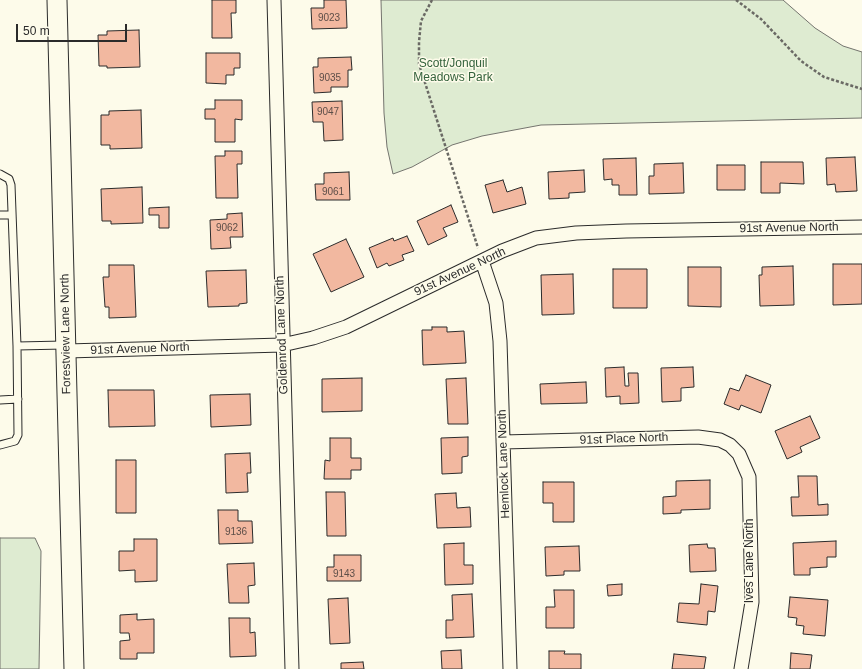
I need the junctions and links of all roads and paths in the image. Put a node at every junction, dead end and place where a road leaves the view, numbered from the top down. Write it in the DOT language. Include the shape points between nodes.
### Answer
graph roads {
  1 [pos="57,0"];
  2 [pos="274,0"];
  3 [pos="432,0"];
  4 [pos="736,0"];
  5 [pos="862,89"];
  6 [pos="0,174"];
  7 [pos="0,215"];
  8 [pos="12,215"];
  9 [pos="862,227"];
  10 [pos="482,261"];
  11 [pos="282,345"];
  12 [pos="16,346"];
  13 [pos="67,348"];
  14 [pos="0,400"];
  15 [pos="18,400"];
  16 [pos="503,442"];
  17 [pos="0,445"];
  18 [pos="739,454"];
  19 [pos="74,669"];
  20 [pos="292,669"];
  21 [pos="510,669"];
  22 [pos="741,669"];
  1 -- 13 [label="street, Forestview Lane North"];
  2 -- 11 [label="street, Goldenrod Lane North"];
  3 -- 10 [label="path" via="421,21 419,64"];
  4 -- 5 [label="path" via="761,20 801,61 824,77"];
  6 -- 8 [label="lane" via="9,179 11,184"];
  7 -- 8 [label="lane"];
  8 -- 12 [label="lane"];
  9 -- 10 [label="street, 91st Avenue North" via="576,233 536,238"];
  10 -- 11 [label="street, 91st Avenue North" via="346,327"];
  10 -- 16 [label="street, Hemlock Lane North" via="496,303 498,320"];
  11 -- 13 [label="street, 91st Avenue North"];
  11 -- 20 [label="street, Goldenrod Lane North"];
  12 -- 13 [label="lane"];
  12 -- 15 [label="lane"];
  13 -- 19 [label="street, Forestview Lane North"];
  14 -- 15 [label="lane"];
  15 -- 17 [label="lane" via="18,435 15,441"];
  16 -- 18 [label="street, 91st Place North" via="708,437 720,440"];
  16 -- 21 [label="street, Hemlock Lane North"];
  18 -- 22 [label="street, Ives Lane North" via="749,477 752,569 752,602"];
}
